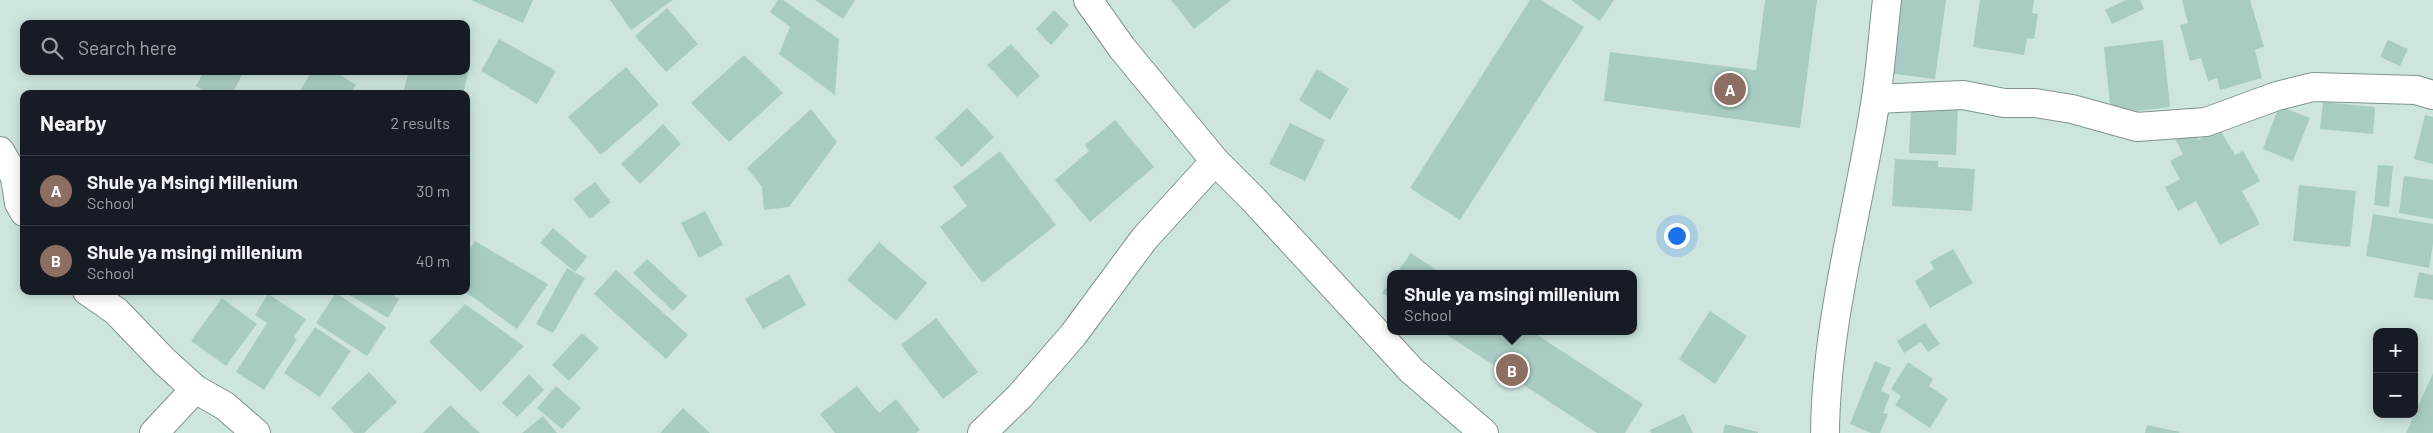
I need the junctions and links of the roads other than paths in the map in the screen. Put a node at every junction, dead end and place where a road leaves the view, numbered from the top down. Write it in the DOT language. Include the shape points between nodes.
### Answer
graph roads {
  1 [pos="1088,0"];
  2 [pos="1887,0"];
  3 [pos="2433,95"];
  4 [pos="1876,98"];
  5 [pos="0,151"];
  6 [pos="1215,161"];
  7 [pos="20,205"];
  8 [pos="93,295"];
  9 [pos="195,389"];
  10 [pos="154,433"];
  11 [pos="256,433"];
  12 [pos="982,433"];
  13 [pos="1484,433"];
  14 [pos="1825,433"];
  1 -- 6 [label="street" via="1122,48"];
  2 -- 4 [label="street"];
  3 -- 4 [label="street" via="2416,90 2313,87 2277,96 2206,122 2137,127 2072,109 2035,103 1963,95"];
  4 -- 14 [label="street" via="1832,336 1825,393"];
  5 -- 7 [label="street" via="15,177"];
  6 -- 12 [label="street" via="1144,238 1073,335 1020,396"];
  6 -- 13 [label="street" via="1412,371"];
  8 -- 9 [label="street" via="116,311"];
  9 -- 10 [label="street"];
  9 -- 11 [label="street" via="225,406"];
}
